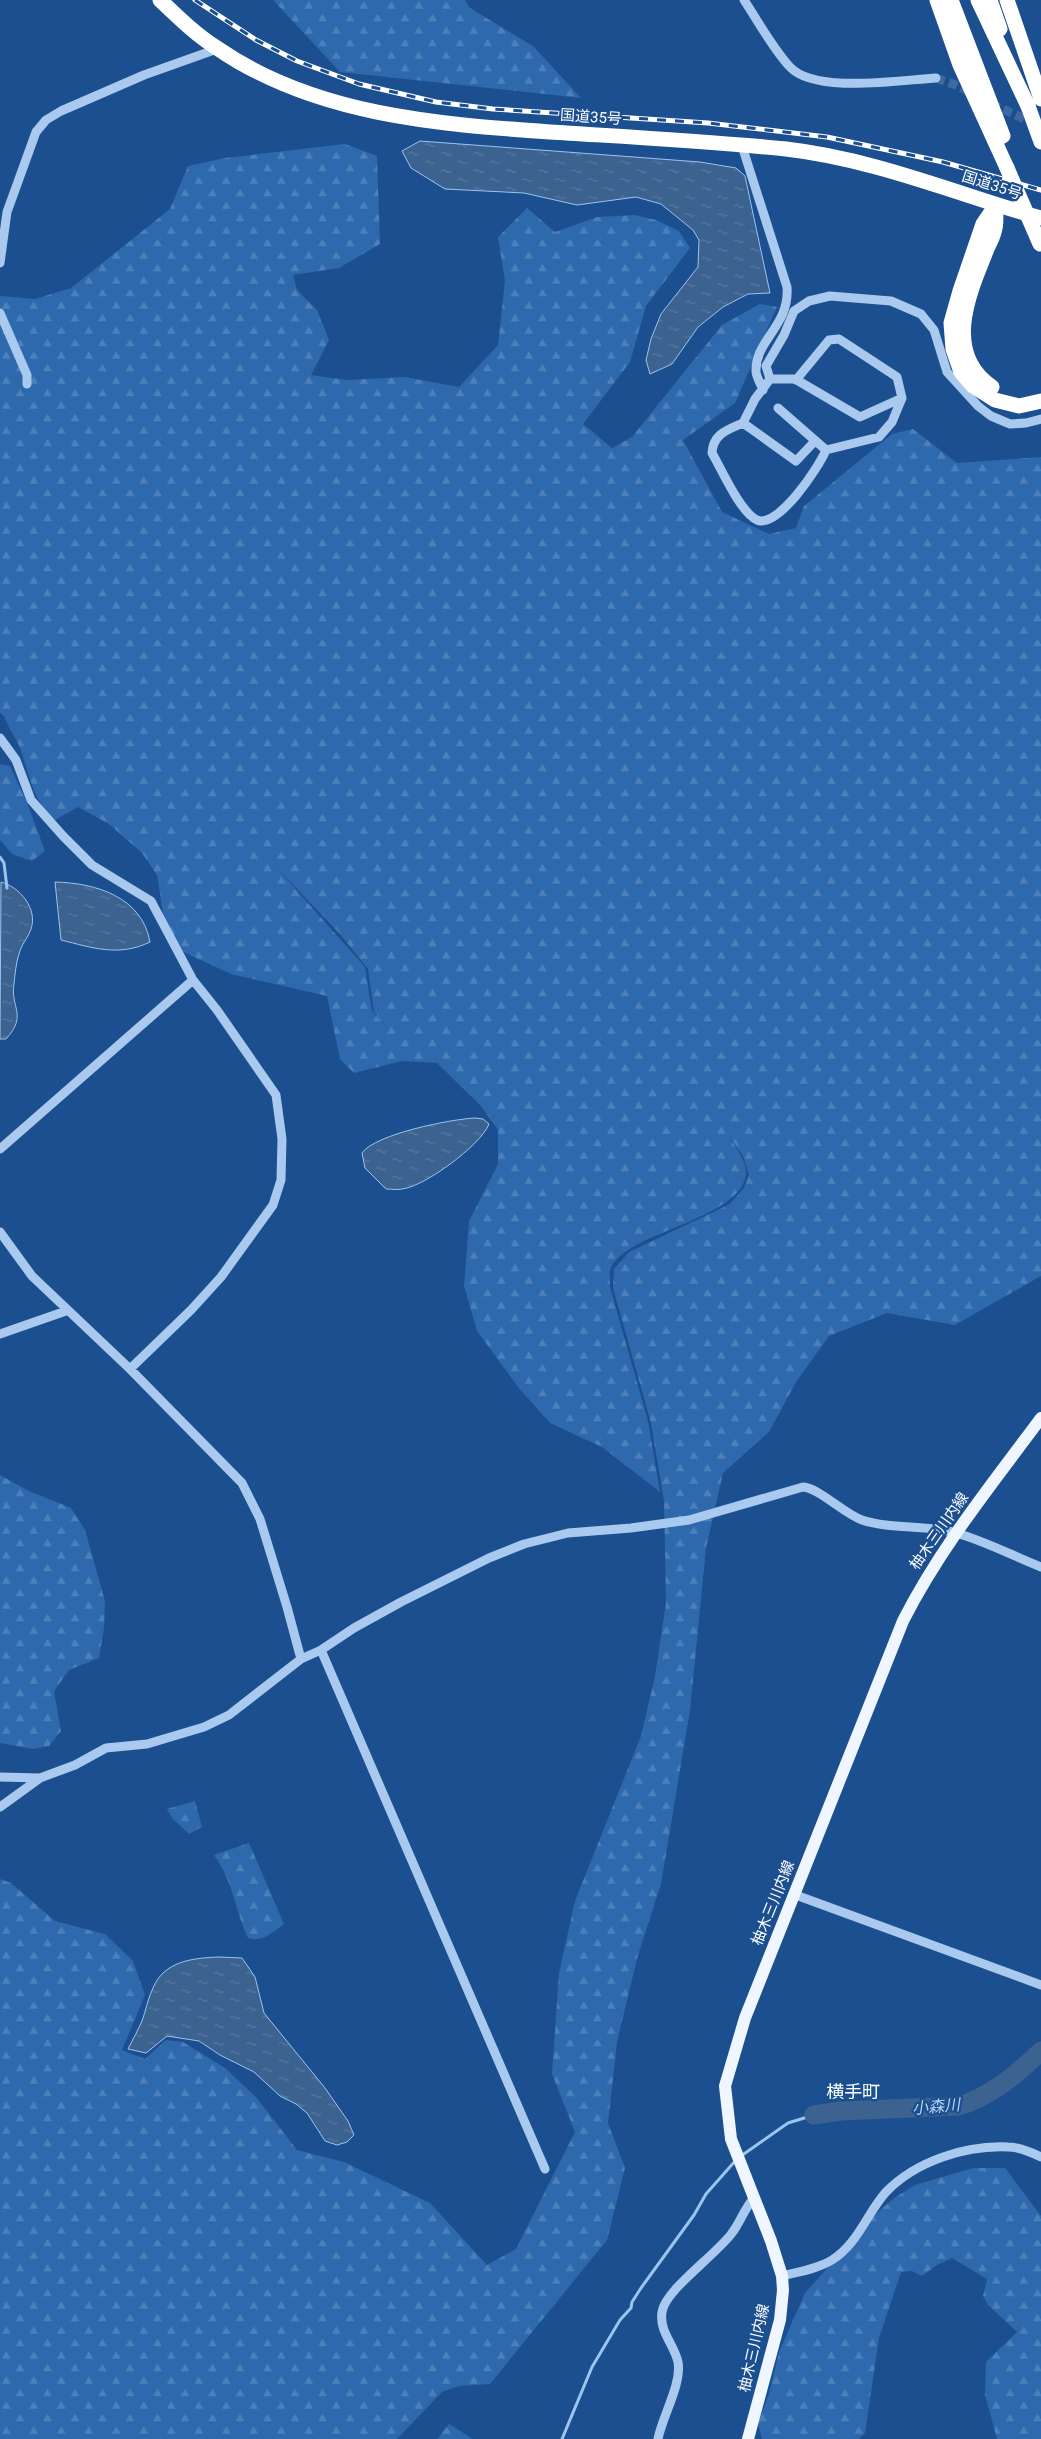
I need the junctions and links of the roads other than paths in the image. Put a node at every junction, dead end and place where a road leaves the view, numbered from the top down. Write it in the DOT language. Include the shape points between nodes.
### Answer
graph roads {
  1 [pos="160,0"];
  2 [pos="744,0"];
  3 [pos="937,0"];
  4 [pos="951,0"];
  5 [pos="978,0"];
  6 [pos="990,0"];
  7 [pos="1007,0"];
  8 [pos="217,48"];
  9 [pos="936,78"];
  10 [pos="1034,102"];
  11 [pos="1041,142"];
  12 [pos="742,146"];
  13 [pos="1011,167"];
  14 [pos="996,205"];
  15 [pos="1041,218"];
  16 [pos="1041,225"];
  17 [pos="1041,244"];
  18 [pos="0,263"];
  19 [pos="0,313"];
  20 [pos="770,379"];
  21 [pos="796,380"];
  22 [pos="27,384"];
  23 [pos="762,390"];
  24 [pos="1041,391"];
  25 [pos="902,398"];
  26 [pos="1041,401"];
  27 [pos="778,408"];
  28 [pos="1041,419"];
  29 [pos="743,423"];
  30 [pos="815,440"];
  31 [pos="826,450"];
  32 [pos="0,738"];
  33 [pos="192,980"];
  34 [pos="0,1149"];
  35 [pos="0,1232"];
  36 [pos="66,1311"];
  37 [pos="0,1334"];
  38 [pos="130,1369"];
  39 [pos="1041,1418"];
  40 [pos="956,1533"];
  41 [pos="1041,1567"];
  42 [pos="321,1650"];
  43 [pos="301,1659"];
  44 [pos="0,1777"];
  45 [pos="40,1778"];
  46 [pos="0,1807"];
  47 [pos="794,1894"];
  48 [pos="1041,1985"];
  49 [pos="1041,2156"];
  50 [pos="545,2169"];
  51 [pos="753,2195"];
  52 [pos="782,2276"];
  53 [pos="658,2439"];
  54 [pos="748,2439"];
  1 -- 8 [label="highway, 国道35号"];
  2 -- 9 [label="street" via="790,68 807,79 829,84"];
  3 -- 13 [label="highway" via="960,65"];
  4 -- 13 [label="highway"];
  5 -- 10 [label="highway"];
  6 -- 10 [label="highway"];
  7 -- 10 [label="highway"];
  8 -- 12 [label="highway, 国道35号" via="290,87 359,109 408,119 454,126"];
  8 -- 18 [label="street" via="144,75 46,120 36,132 8,212"];
  10 -- 11 [label="highway, bridge"];
  12 -- 14 [label="highway, 国道35号" via="848,161 917,178"];
  12 -- 23 [label="street" via="787,294 785,312 762,349 756,371"];
  13 -- 16 [label="highway"];
  13 -- 17 [label="highway, bridge"];
  14 -- 15 [label="highway, 国道35号"];
  14 -- 24 [label="highway" via="995,228 964,314 962,345 979,378 997,391 1020,395"];
  14 -- 26 [label="highway" via="983,224 958,299 951,323 953,349 961,372 973,386 995,400 1019,406"];
  19 -- 22 [label="street" via="27,375"];
  20 -- 21 [label="street"];
  20 -- 23 [label="street"];
  20 -- 28 [label="street" via="766,366 794,311 809,301 830,296 891,301 926,319 934,330 947,372 978,406 1010,424 1026,424"];
  21 -- 25 [label="street" via="860,417"];
  21 -- 25 [label="street" via="829,340 839,339 897,377"];
  23 -- 29 [label="street"];
  25 -- 31 [label="street" via="892,422 879,437"];
  27 -- 30 [label="street"];
  29 -- 30 [label="street" via="796,461"];
  29 -- 31 [label="street" via="718,436 712,453 746,512 758,521 777,516 800,492"];
  30 -- 31 [label="street"];
  32 -- 33 [label="street" via="16,760 31,800 63,836 92,865 151,901"];
  33 -- 34 [label="street"];
  33 -- 38 [label="street" via="276,1095 282,1139 281,1180 273,1205 220,1277"];
  35 -- 36 [label="street" via="32,1276"];
  36 -- 37 [label="street"];
  36 -- 38 [label="street"];
  38 -- 43 [label="street" via="250,1495 288,1606"];
  39 -- 40 [label="main road, 柚木三川内線"];
  40 -- 41 [label="street"];
  40 -- 42 [label="street" via="881,1526 859,1519 810,1487 803,1487 689,1520 568,1533 524,1544 401,1602"];
  40 -- 47 [label="main road, 柚木三川内線" via="921,1586 903,1621"];
  42 -- 43 [label="street"];
  42 -- 50 [label="street"];
  43 -- 45 [label="street" via="229,1715 204,1727 147,1744 106,1748 75,1765"];
  44 -- 45 [label="street"];
  45 -- 46 [label="street"];
  47 -- 48 [label="street"];
  47 -- 51 [label="main road, 柚木三川内線" via="745,2018 725,2086 731,2139"];
  49 -- 52 [label="street" via="1009,2147 956,2154 924,2164 886,2192 852,2243 833,2260"];
  51 -- 52 [label="main road, 柚木三川内線"];
  51 -- 53 [label="street" via="732,2233 670,2296 662,2311 662,2328 678,2362 675,2384"];
  52 -- 54 [label="main road, 柚木三川内線" via="780,2320"];
}
